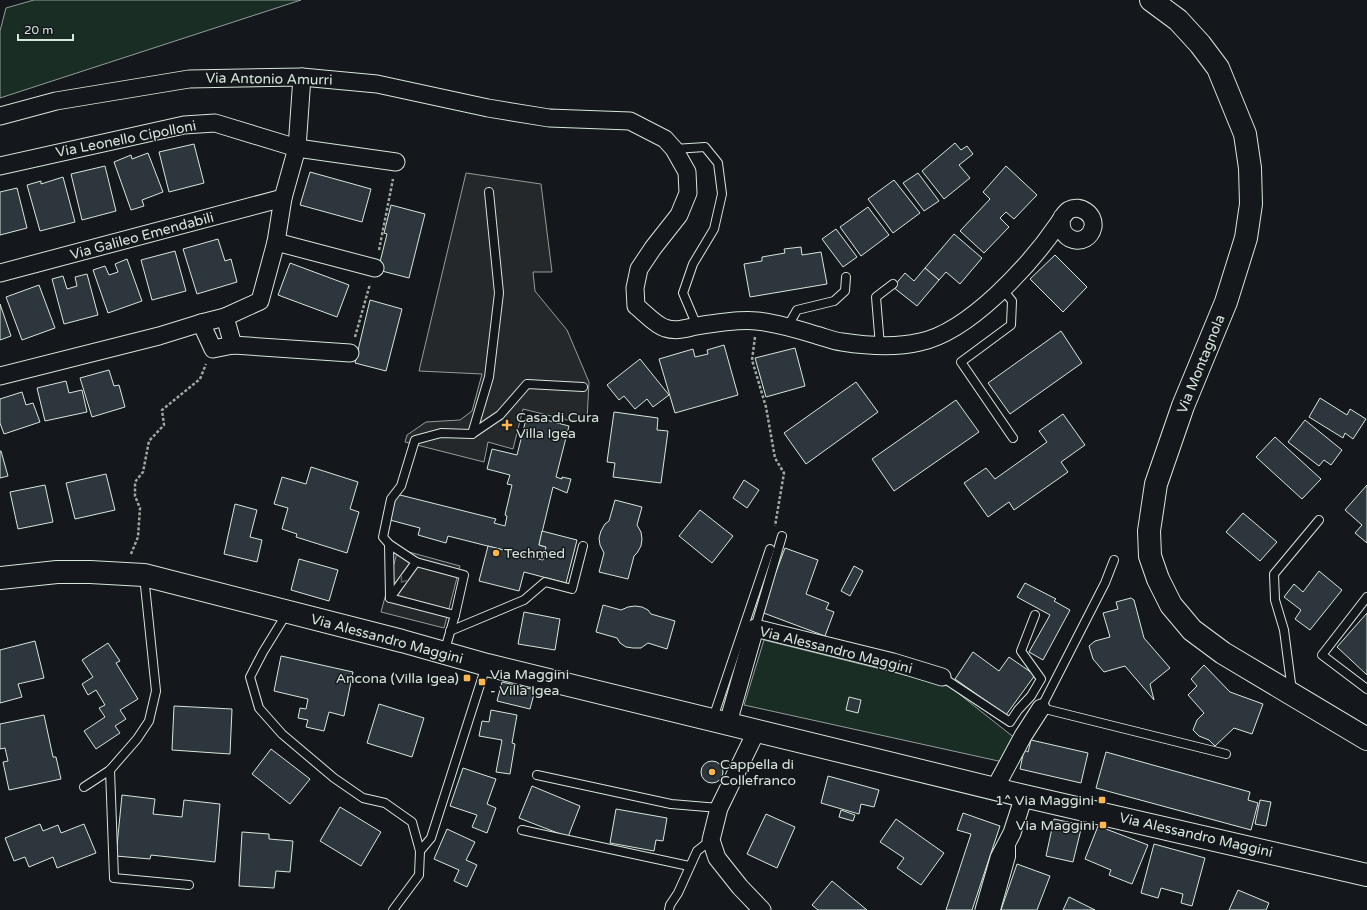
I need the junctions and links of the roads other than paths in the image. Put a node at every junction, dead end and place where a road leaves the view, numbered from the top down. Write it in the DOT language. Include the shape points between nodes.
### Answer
graph roads {
  1 [pos="1151,0"];
  2 [pos="302,77"];
  3 [pos="0,116"];
  4 [pos="297,148"];
  5 [pos="674,149"];
  6 [pos="396,162"];
  7 [pos="0,166"];
  8 [pos="489,192"];
  9 [pos="283,198"];
  10 [pos="1062,217"];
  11 [pos="1050,236"];
  12 [pos="1073,240"];
  13 [pos="276,242"];
  14 [pos="375,268"];
  15 [pos="0,273"];
  16 [pos="846,278"];
  17 [pos="893,284"];
  18 [pos="1003,290"];
  19 [pos="225,317"];
  20 [pos="201,323"];
  21 [pos="697,326"];
  22 [pos="788,326"];
  23 [pos="233,344"];
  24 [pos="880,346"];
  25 [pos="350,353"];
  26 [pos="0,376"];
  27 [pos="583,387"];
  28 [pos="472,434"];
  29 [pos="1013,438"];
  30 [pos="1319,520"];
  31 [pos="782,536"];
  32 [pos="389,544"];
  33 [pos="583,546"];
  34 [pos="770,549"];
  35 [pos="1114,560"];
  36 [pos="416,562"];
  37 [pos="137,575"];
  38 [pos="0,578"];
  39 [pos="1367,597"];
  40 [pos="390,598"];
  41 [pos="288,613"];
  42 [pos="455,615"];
  43 [pos="1035,615"];
  44 [pos="755,628"];
  45 [pos="450,631"];
  46 [pos="444,654"];
  47 [pos="487,665"];
  48 [pos="942,677"];
  49 [pos="1367,689"];
  50 [pos="1292,694"];
  51 [pos="1041,708"];
  52 [pos="720,721"];
  53 [pos="757,730"];
  54 [pos="1367,738"];
  55 [pos="1226,754"];
  56 [pos="110,770"];
  57 [pos="537,775"];
  58 [pos="84,786"];
  59 [pos="995,788"];
  60 [pos="1024,796"];
  61 [pos="718,808"];
  62 [pos="522,830"];
  63 [pos="1012,832"];
  64 [pos="711,840"];
  65 [pos="420,851"];
  66 [pos="689,866"];
  67 [pos="1367,875"];
  68 [pos="189,885"];
  69 [pos="393,910"];
  70 [pos="669,910"];
  71 [pos="762,910"];
  72 [pos="984,910"];
  73 [pos="996,910"];
  1 -- 50 [label="main road, Via Montagnola" via="1178,20 1218,68 1245,134 1250,168 1251,204 1246,238 1226,302 1183,406 1156,484 1149,531 1150,556 1171,605 1192,630 1223,653"];
  2 -- 3 [label="street, Via Antonio Amurri" via="189,79 56,101"];
  2 -- 4 [label="street"];
  2 -- 5 [label="street, Via Antonio Amurri" via="377,84 488,108 549,118 630,121 665,139"];
  4 -- 6 [label="street, Via Leonello Cipolloni"];
  4 -- 7 [label="street, Via Leonello Cipolloni" via="215,123 184,125"];
  4 -- 9 [label="street"];
  5 -- 21 [label="lane" via="705,147 718,163 722,194 714,229 693,264 684,293"];
  5 -- 21 [label="street, Via Antonio Amurri" via="687,172 688,193 679,215 652,248 639,269 635,288 636,306 664,328 682,330"];
  8 -- 28 [label="lane" via="499,293 489,377"];
  9 -- 13 [label="street"];
  9 -- 15 [label="street, Via Galileo Emendabili"];
  10 -- 11 [label="street"];
  10 -- 12 [label="street" via="1061,228 1064,234"];
  10 -- 12 [label="street" via="1074,208 1089,215 1093,222 1090,233 1084,239"];
  11 -- 12 [label="street"];
  11 -- 18 [label="street"];
  13 -- 14 [label="street"];
  13 -- 19 [label="street" via="260,301"];
  16 -- 22 [label="lane" via="844,291 834,301 798,310"];
  17 -- 24 [label="lane" via="876,297"];
  18 -- 24 [label="street" via="948,331 921,342"];
  18 -- 29 [label="lane" via="1012,301 1011,325 961,362"];
  19 -- 20 [label="street"];
  19 -- 23 [label="street"];
  20 -- 23 [label="street" via="213,349"];
  20 -- 26 [label="street"];
  21 -- 22 [label="street" via="756,321"];
  22 -- 24 [label="street" via="840,342"];
  23 -- 25 [label="street"];
  27 -- 28 [label="lane" via="527,384 500,415"];
  28 -- 32 [label="lane" via="441,433 415,440 402,486 391,499 383,537"];
  30 -- 50 [label="lane" via="1274,574 1275,600 1284,630"];
  31 -- 44 [label="lane"];
  32 -- 36 [label="lane"];
  32 -- 40 [label="lane"];
  33 -- 45 [label="lane" via="572,589 545,582 524,600"];
  34 -- 52 [label="lane, Via Alessandro Maggini"];
  35 -- 51 [label="lane" via="1105,583"];
  36 -- 40 [label="lane, one-way"];
  36 -- 42 [label="lane" via="464,575"];
  37 -- 38 [label="main road, Via Alessandro Maggini" via="57,572"];
  37 -- 41 [label="main road, Via Alessandro Maggini"];
  37 -- 56 [label="lane" via="156,691 149,721"];
  39 -- 49 [label="lane" via="1322,655"];
  40 -- 42 [label="lane"];
  41 -- 46 [label="main road, Via Alessandro Maggini"];
  41 -- 65 [label="lane" via="250,677 259,708 282,734 334,778 363,798 385,803 412,822"];
  42 -- 45 [label="lane"];
  43 -- 48 [label="lane" via="1021,651 1041,679 1032,696 1010,722"];
  44 -- 48 [label="street, Via Alessandro Maggini" via="893,662"];
  44 -- 52 [label="street, Via Alessandro Maggini"];
  45 -- 46 [label="lane"];
  46 -- 47 [label="main road, Via Alessandro Maggini"];
  47 -- 52 [label="main road, Via Alessandro Maggini"];
  47 -- 65 [label="lane" via="431,838"];
  50 -- 54 [label="main road, Via Montagnola"];
  51 -- 55 [label="lane"];
  51 -- 59 [label="street"];
  52 -- 53 [label="main road, Via Alessandro Maggini"];
  53 -- 59 [label="main road, Via Alessandro Maggini"];
  53 -- 61 [label="street"];
  56 -- 58 [label="lane"];
  56 -- 68 [label="lane" via="114,878"];
  57 -- 61 [label="lane" via="671,804"];
  59 -- 60 [label="main road, Via Alessandro Maggini"];
  60 -- 63 [label="street"];
  60 -- 67 [label="main road, Via Alessandro Maggini"];
  61 -- 64 [label="street"];
  62 -- 66 [label="lane"];
  63 -- 72 [label="street" via="999,858"];
  63 -- 73 [label="lane" via="1011,857"];
  64 -- 66 [label="lane" via="697,851"];
  64 -- 71 [label="street" via="717,858"];
  65 -- 69 [label="lane" via="419,875"];
  66 -- 70 [label="lane"];
}
